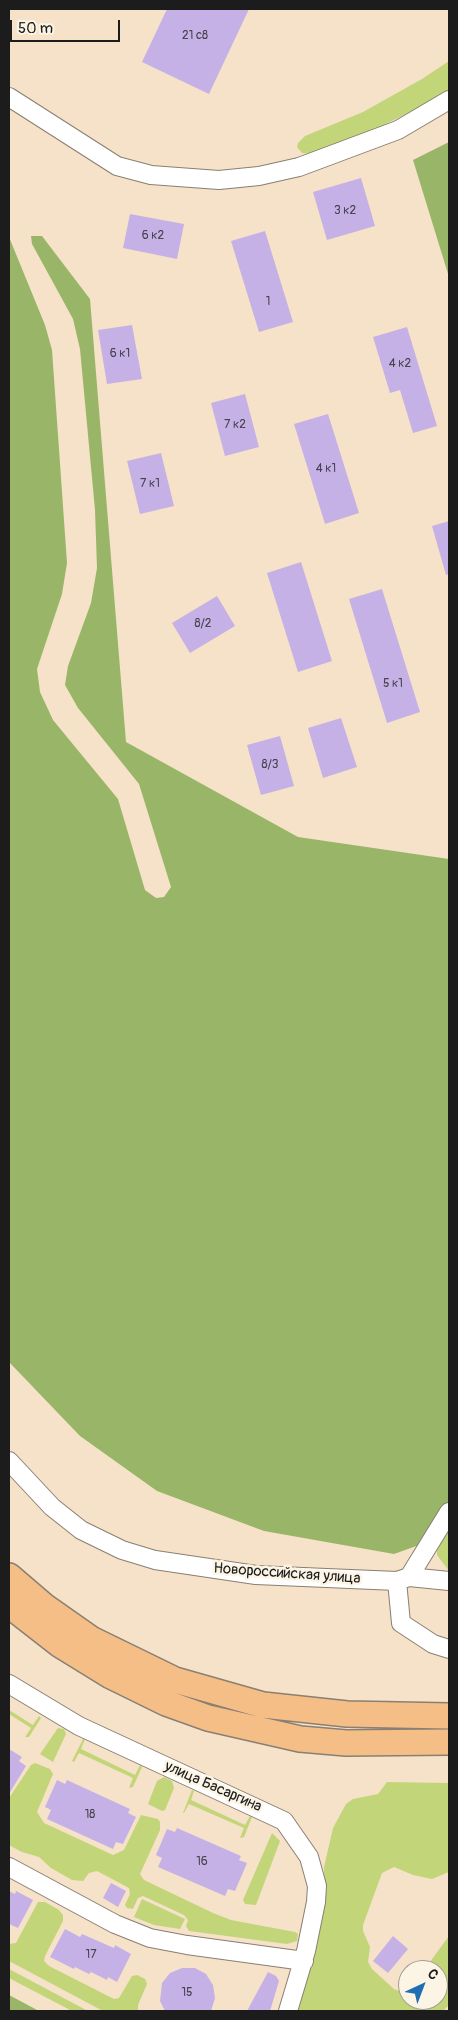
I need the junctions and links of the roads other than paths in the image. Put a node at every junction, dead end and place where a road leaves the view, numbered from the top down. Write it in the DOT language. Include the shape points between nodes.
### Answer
graph roads {
  1 [pos="9,97"];
  2 [pos="449,100"];
  3 [pos="9,1461"];
  4 [pos="449,1512"];
  5 [pos="9,1576"];
  6 [pos="403,1579"];
  7 [pos="449,1581"];
  8 [pos="9,1605"];
  9 [pos="449,1649"];
  10 [pos="9,1684"];
  11 [pos="449,1716"];
  12 [pos="449,1742"];
  13 [pos="9,1867"];
  14 [pos="304,1961"];
  15 [pos="288,2011"];
  1 -- 2 [label="street" via="117,166 151,175 218,180 259,176 299,167 398,130"];
  3 -- 6 [label="street, Новороссийская улица" via="52,1506 81,1530 130,1553 155,1560 256,1575"];
  4 -- 6 [label="street"];
  5 -- 11 [label="highway" via="91,1639 175,1680 263,1705 347,1714"];
  6 -- 7 [label="street, Новороссийская улица"];
  6 -- 9 [label="street" via="402,1623 433,1644"];
  8 -- 12 [label="highway" via="59,1644 111,1676 166,1703 208,1718 254,1730 328,1742"];
  10 -- 14 [label="street, улица Басаргина" via="79,1726 284,1820 309,1856 317,1886"];
  13 -- 14 [label="street" via="106,1920 150,1938"];
  14 -- 15 [label="street, улица Басаргина"];
}
